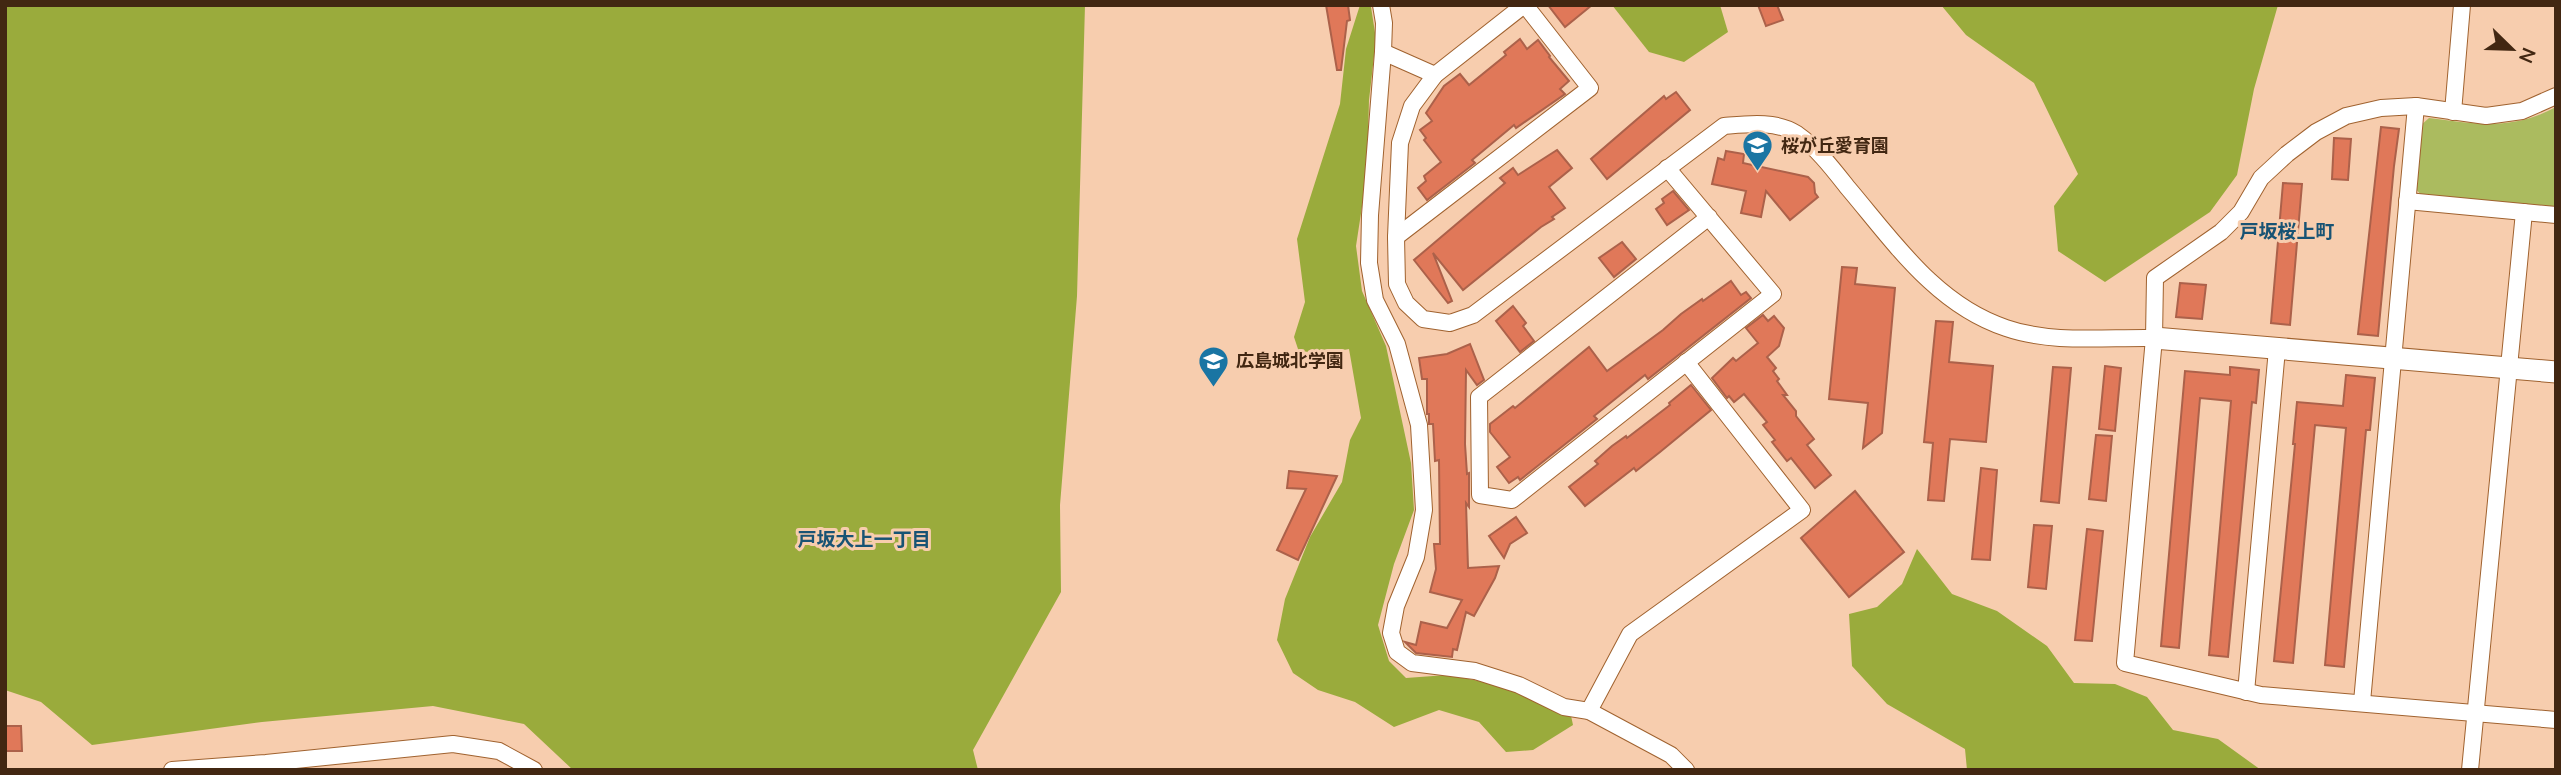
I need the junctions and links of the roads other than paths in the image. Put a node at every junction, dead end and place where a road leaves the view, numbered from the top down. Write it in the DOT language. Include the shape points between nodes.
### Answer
graph roads {
  1 [pos="1381,5"];
  2 [pos="1525,5"];
  3 [pos="2462,5"];
  4 [pos="1383,52"];
  5 [pos="1435,75"];
  6 [pos="2556,96"];
  7 [pos="2416,106"];
  8 [pos="2453,112"];
  9 [pos="1667,168"];
  10 [pos="2407,201"];
  11 [pos="2524,212"];
  12 [pos="2556,215"];
  13 [pos="1709,217"];
  14 [pos="1396,237"];
  15 [pos="2154,338"];
  16 [pos="2277,349"];
  17 [pos="2392,358"];
  18 [pos="1686,362"];
  19 [pos="2510,368"];
  20 [pos="2556,372"];
  21 [pos="2246,692"];
  22 [pos="2362,702"];
  23 [pos="1589,711"];
  24 [pos="2476,713"];
  25 [pos="2556,720"];
  26 [pos="267,766"];
  27 [pos="172,770"];
  28 [pos="534,770"];
  29 [pos="1686,770"];
  30 [pos="2470,770"];
  1 -- 4 [label="street"];
  2 -- 5 [label="street"];
  2 -- 14 [label="street" via="1590,88"];
  3 -- 8 [label="street"];
  4 -- 5 [label="street"];
  4 -- 23 [label="street" via="1369,263 1375,300 1397,344 1419,425 1423,510 1416,557 1396,606 1391,633 1397,652 1412,663 1475,671 1519,685 1564,707"];
  5 -- 14 [label="street" via="1412,106 1401,143"];
  6 -- 8 [label="street" via="2522,111 2486,116"];
  7 -- 8 [label="street"];
  7 -- 10 [label="street"];
  7 -- 15 [label="street" via="2346,116 2287,154 2262,178 2241,212 2221,232 2155,278"];
  9 -- 13 [label="street"];
  9 -- 14 [label="street" via="1473,315 1450,323 1423,319 1406,303 1397,284"];
  9 -- 15 [label="street" via="1724,126 1762,123 1795,133 1822,157 1912,263 1939,290 1971,312 2004,328 2041,337"];
  10 -- 11 [label="street"];
  10 -- 17 [label="street"];
  11 -- 12 [label="street"];
  11 -- 19 [label="street"];
  13 -- 18 [label="street" via="1773,294"];
  13 -- 18 [label="street" via="1479,397 1480,495 1512,500"];
  15 -- 16 [label="street"];
  15 -- 21 [label="street" via="2125,663"];
  16 -- 17 [label="street"];
  16 -- 21 [label="street"];
  17 -- 19 [label="street"];
  17 -- 22 [label="street"];
  18 -- 23 [label="street" via="1802,510 1630,634"];
  19 -- 20 [label="street"];
  19 -- 24 [label="street"];
  21 -- 22 [label="street"];
  22 -- 24 [label="street"];
  23 -- 29 [label="street" via="1671,755"];
  24 -- 25 [label="street"];
  24 -- 30 [label="street"];
  26 -- 27 [label="street"];
  26 -- 28 [label="street" via="453,744 499,751"];
}
